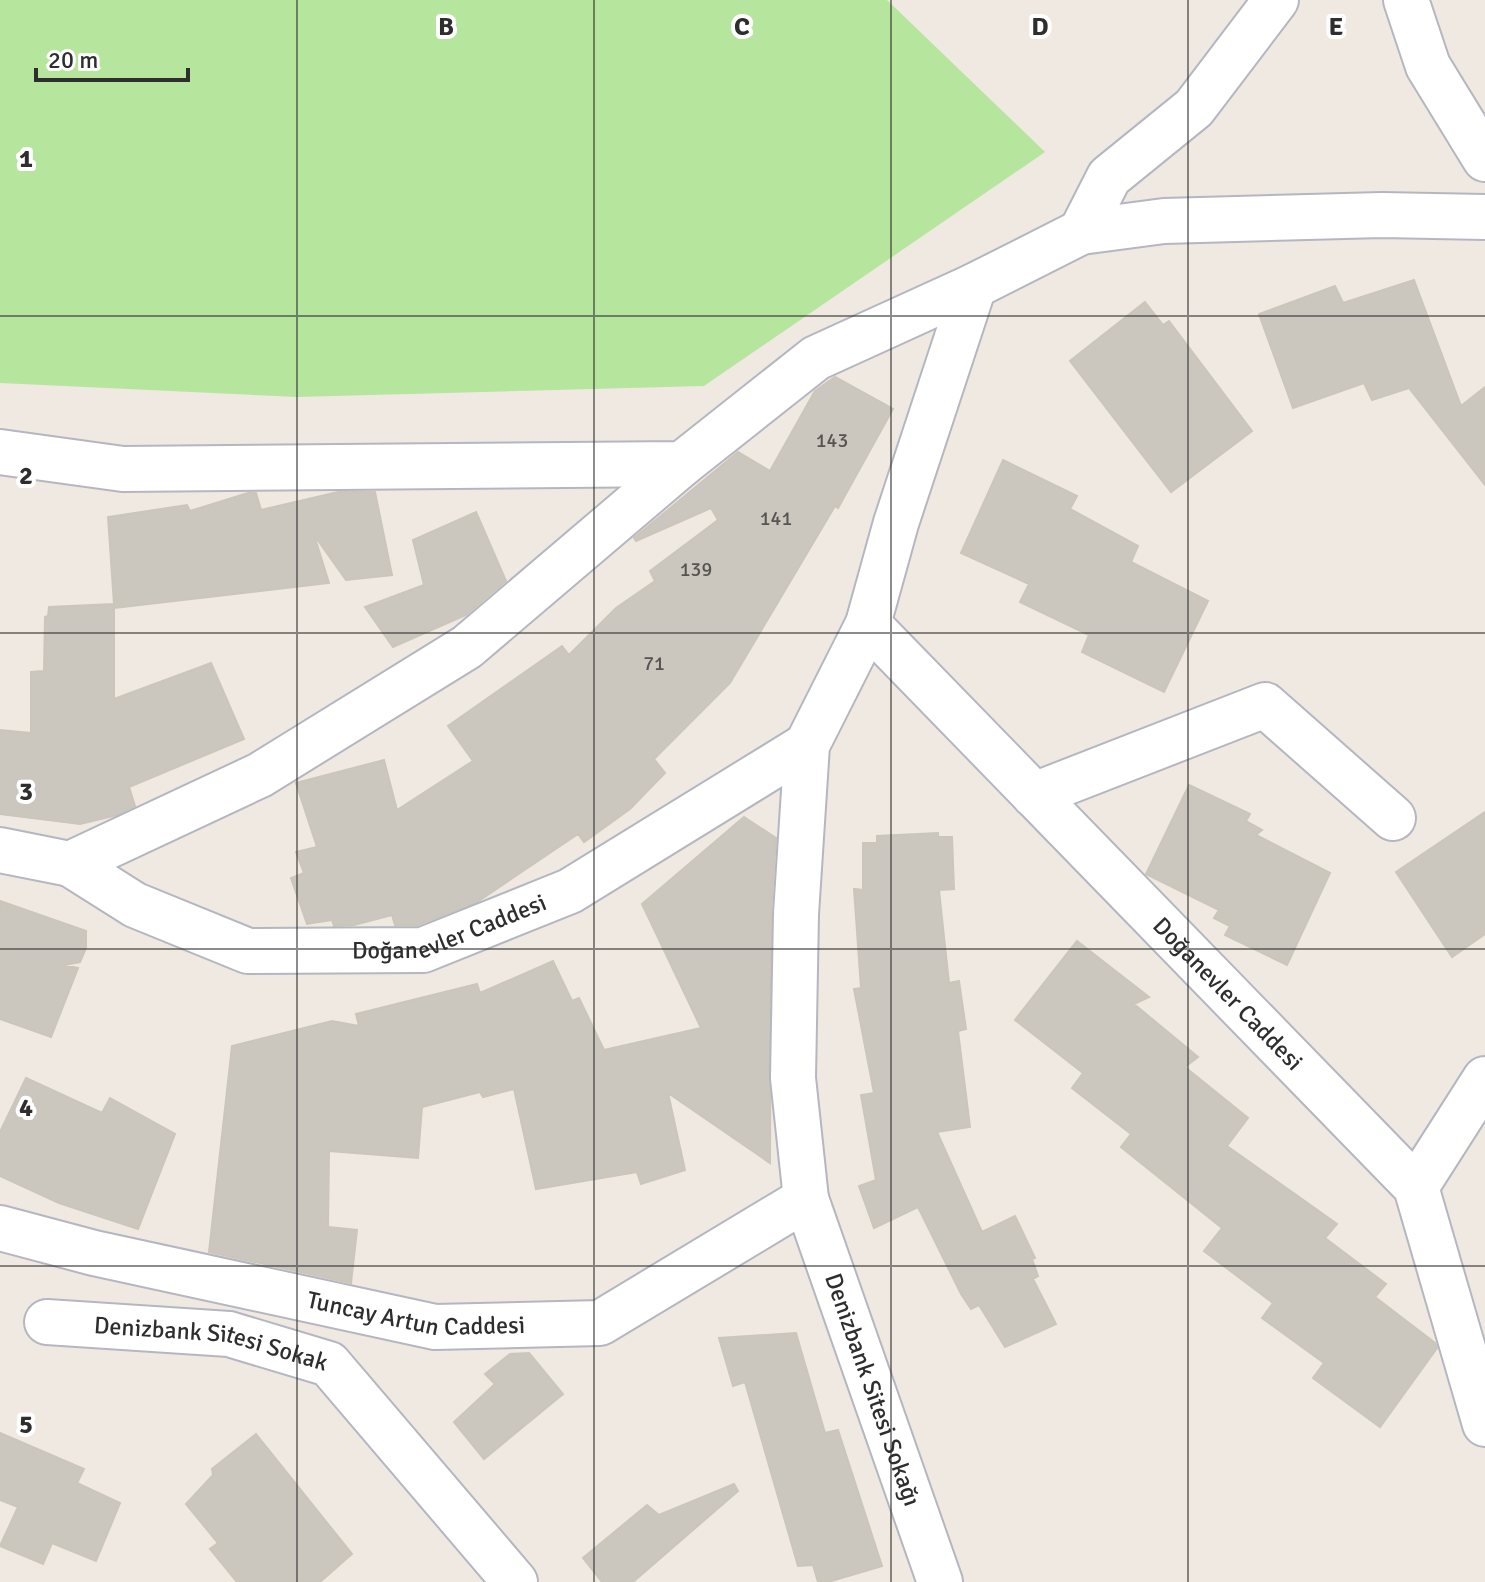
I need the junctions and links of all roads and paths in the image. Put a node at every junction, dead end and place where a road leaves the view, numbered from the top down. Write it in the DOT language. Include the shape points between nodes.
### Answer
graph roads {
  1 [pos="1276,0"];
  2 [pos="1406,0"];
  3 [pos="1485,159"];
  4 [pos="1485,217"];
  5 [pos="1081,232"];
  6 [pos="974,286"];
  7 [pos="0,452"];
  8 [pos="682,464"];
  9 [pos="868,624"];
  10 [pos="807,745"];
  11 [pos="1034,795"];
  12 [pos="1393,818"];
  13 [pos="0,850"];
  14 [pos="70,864"];
  15 [pos="1485,1079"];
  16 [pos="1416,1187"];
  17 [pos="806,1199"];
  18 [pos="0,1228"];
  19 [pos="314,1299"];
  20 [pos="47,1322"];
  21 [pos="303,1356"];
  22 [pos="1485,1424"];
  23 [pos="515,1582"];
  24 [pos="940,1582"];
  1 -- 5 [label="street" via="1194,108 1109,177"];
  2 -- 3 [label="street" via="1428,66"];
  4 -- 5 [label="street" via="1164,221"];
  5 -- 6 [label="street"];
  6 -- 8 [label="street" via="816,358"];
  6 -- 9 [label="street"];
  7 -- 8 [label="street" via="123,469"];
  8 -- 14 [label="street" via="467,647 260,775"];
  9 -- 10 [label="street"];
  9 -- 11 [label="street, Doğanevler Caddesi"];
  10 -- 14 [label="street, Doğanevler Caddesi" via="570,891 423,950 248,951 135,905"];
  10 -- 17 [label="street, Denizbank Sitesi Sokağı" via="793,1078"];
  11 -- 12 [label="street" via="1265,705"];
  11 -- 16 [label="street, Doğanevler Caddesi"];
  13 -- 14 [label="street"];
  15 -- 16 [label="street"];
  16 -- 22 [label="street, Doğanevler Caddesi"];
  17 -- 19 [label="street, Tuncay Artun Caddesi" via="600,1323 435,1327"];
  17 -- 24 [label="street, Denizbank Sitesi Sokağı"];
  18 -- 19 [label="street, Tuncay Artun Caddesi"];
  19 -- 21 [label="street"];
  20 -- 21 [label="street, Denizbank Sitesi Sokak" via="229,1334"];
  21 -- 23 [label="street, Denizbank Sitesi Sokak" via="329,1364"];
}
